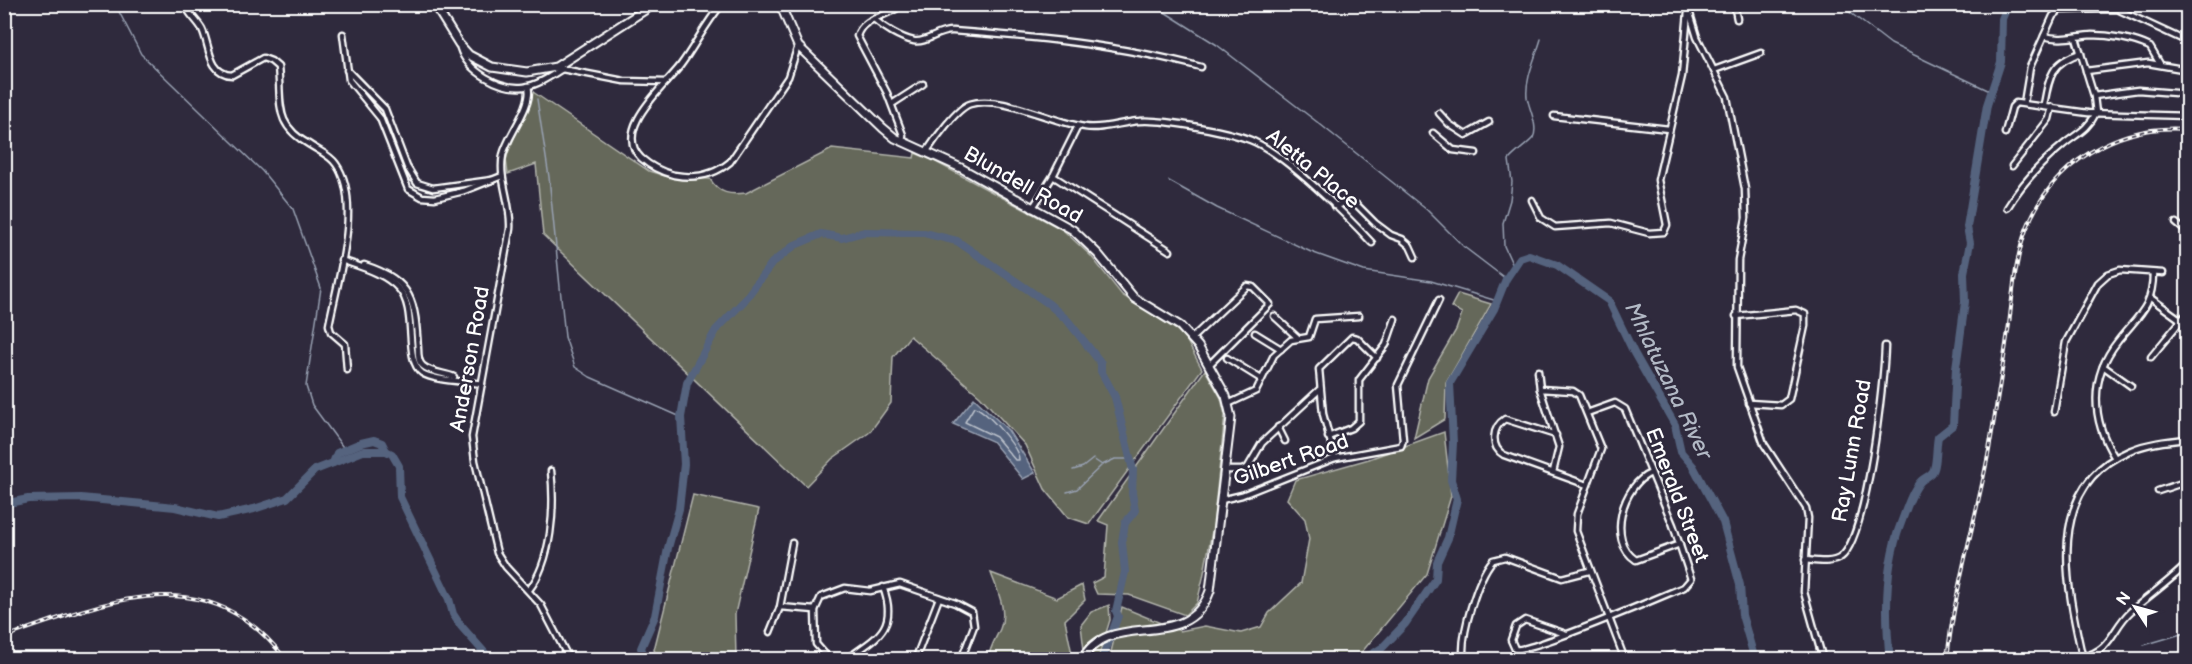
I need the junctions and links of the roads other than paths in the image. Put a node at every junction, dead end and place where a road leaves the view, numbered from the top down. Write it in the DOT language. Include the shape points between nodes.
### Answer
graph roads {
  1 [pos="8,4"];
  2 [pos="185,4"];
  3 [pos="434,4"];
  4 [pos="654,4"];
  5 [pos="722,4"];
  6 [pos="780,4"];
  7 [pos="903,4"];
  8 [pos="1734,4"];
  9 [pos="1688,6"];
  10 [pos="2083,7"];
  11 [pos="4,15"];
  12 [pos="874,19"];
  13 [pos="1737,19"];
  14 [pos="343,34"];
  15 [pos="2044,36"];
  16 [pos="2076,38"];
  17 [pos="2187,42"];
  18 [pos="459,44"];
  19 [pos="798,46"];
  20 [pos="1761,53"];
  21 [pos="2081,53"];
  22 [pos="2160,64"];
  23 [pos="1201,67"];
  24 [pos="560,68"];
  25 [pos="347,70"];
  26 [pos="1714,70"];
  27 [pos="2187,70"];
  28 [pos="2086,71"];
  29 [pos="666,82"];
  30 [pos="923,84"];
  31 [pos="528,86"];
  32 [pos="2187,94"];
  33 [pos="2094,96"];
  34 [pos="2024,103"];
  35 [pos="892,104"];
  36 [pos="2044,105"];
  37 [pos="2052,106"];
  38 [pos="1439,113"];
  39 [pos="2096,113"];
  40 [pos="1554,116"];
  41 [pos="2187,116"];
  42 [pos="1489,122"];
  43 [pos="1078,126"];
  44 [pos="1669,129"];
  45 [pos="1433,133"];
  46 [pos="2005,133"];
  47 [pos="902,141"];
  48 [pos="927,151"];
  49 [pos="1476,153"];
  50 [pos="2012,166"];
  51 [pos="502,176"];
  52 [pos="1053,176"];
  53 [pos="494,180"];
  54 [pos="1532,200"];
  55 [pos="1334,206"];
  56 [pos="2007,208"];
  57 [pos="1032,209"];
  58 [pos="2176,223"];
  59 [pos="2187,233"];
  60 [pos="1372,243"];
  61 [pos="1170,251"];
  62 [pos="1415,257"];
  63 [pos="341,259"];
  64 [pos="2153,273"];
  65 [pos="2163,273"];
  66 [pos="2152,298"];
  67 [pos="1438,300"];
  68 [pos="2187,312"];
  69 [pos="1274,316"];
  70 [pos="1359,316"];
  71 [pos="1737,316"];
  72 [pos="1395,319"];
  73 [pos="2181,320"];
  74 [pos="1255,333"];
  75 [pos="1192,338"];
  76 [pos="1299,339"];
  77 [pos="1885,346"];
  78 [pos="1281,349"];
  79 [pos="2151,357"];
  80 [pos="1227,358"];
  81 [pos="1377,358"];
  82 [pos="1209,365"];
  83 [pos="2103,366"];
  84 [pos="347,370"];
  85 [pos="1538,370"];
  86 [pos="1261,379"];
  87 [pos="482,384"];
  88 [pos="2130,386"];
  89 [pos="1540,389"];
  90 [pos="1319,390"];
  91 [pos="1749,403"];
  92 [pos="1228,404"];
  93 [pos="2054,412"];
  94 [pos="1587,413"];
  95 [pos="1278,427"];
  96 [pos="1556,435"];
  97 [pos="1328,437"];
  98 [pos="2187,439"];
  99 [pos="1285,441"];
  100 [pos="1335,458"];
  101 [pos="2115,458"];
  102 [pos="551,471"];
  103 [pos="1225,471"];
  104 [pos="1553,472"];
  105 [pos="1651,473"];
  106 [pos="2187,481"];
  107 [pos="1587,485"];
  108 [pos="2158,491"];
  109 [pos="1221,500"];
  110 [pos="792,543"];
  111 [pos="1680,544"];
  112 [pos="1805,560"];
  113 [pos="2187,563"];
  114 [pos="1589,571"];
  115 [pos="883,587"];
  116 [pos="529,590"];
  117 [pos="939,598"];
  118 [pos="780,607"];
  119 [pos="815,610"];
  120 [pos="1607,618"];
  121 [pos="770,632"];
  122 [pos="1566,634"];
  123 [pos="567,655"];
  124 [pos="2082,658"];
  125 [pos="830,660"];
  126 [pos="845,660"];
  127 [pos="915,660"];
  128 [pos="961,660"];
  129 [pos="1082,660"];
  130 [pos="1464,660"];
  131 [pos="1625,660"];
  132 [pos="1652,660"];
  133 [pos="1692,660"];
  134 [pos="1823,660"];
  1 -- 11 [label="street"];
  2 -- 63 [label="street" via="202,29 214,65 223,73 232,75 262,58 278,67 282,115 287,128 332,159 345,183 348,207"];
  3 -- 18 [label="street"];
  4 -- 24 [label="street"];
  5 -- 29 [label="street"];
  6 -- 19 [label="street, Blundell Road"];
  7 -- 12 [label="street"];
  8 -- 13 [label="street"];
  9 -- 26 [label="street" via="1697,37"];
  9 -- 44 [label="street" via="1682,76"];
  10 -- 15 [label="street" via="2057,11"];
  10 -- 17 [label="street" via="2121,10"];
  12 -- 23 [label="street" via="913,40 923,41 940,32 959,32 1127,49"];
  12 -- 35 [label="street" via="860,28 857,39"];
  14 -- 25 [label="street"];
  15 -- 16 [label="street"];
  15 -- 34 [label="street" via="2027,76"];
  16 -- 21 [label="street"];
  16 -- 22 [label="street" via="2108,36 2144,44 2155,51"];
  18 -- 24 [label="street" via="481,62 504,70"];
  18 -- 31 [label="street" via="468,62 490,79 509,86"];
  19 -- 29 [label="street" via="789,75 748,138 730,162 712,174 688,177 669,173 649,165 636,153 633,130"];
  19 -- 47 [label="street, Blundell Road" via="877,123"];
  20 -- 26 [label="street"];
  21 -- 28 [label="street"];
  21 -- 36 [label="street" via="2065,58 2053,72"];
  22 -- 27 [label="street"];
  22 -- 28 [label="street"];
  24 -- 29 [label="street" via="624,81"];
  24 -- 31 [label="street"];
  25 -- 53 [label="street" via="385,109 407,168 417,183 433,188"];
  25 -- 53 [label="street" via="351,84 380,118 404,183 413,193 435,198"];
  26 -- 71 [label="street" via="1731,112 1747,206 1738,260"];
  28 -- 33 [label="street"];
  30 -- 35 [label="street"];
  31 -- 51 [label="street, Anderson Road" via="528,99 503,154"];
  32 -- 33 [label="street" via="2138,90"];
  33 -- 39 [label="street"];
  34 -- 36 [label="street"];
  34 -- 46 [label="street" via="2013,105"];
  35 -- 47 [label="street"];
  36 -- 37 [label="street"];
  37 -- 39 [label="street"];
  37 -- 50 [label="street" via="2049,119"];
  38 -- 42 [label="street" via="1466,135"];
  39 -- 41 [label="street"];
  39 -- 56 [label="street" via="2087,128 2042,165"];
  40 -- 44 [label="street"];
  43 -- 48 [label="street, Aletta Place" via="1001,105 973,103 960,111"];
  43 -- 52 [label="street"];
  43 -- 55 [label="street, Aletta Place" via="1158,122 1250,140 1278,157"];
  44 -- 54 [label="street" via="1658,180 1667,225 1664,232 1657,235 1611,223 1555,227 1541,218"];
  45 -- 49 [label="street" via="1454,150"];
  47 -- 48 [label="street, Blundell Road"];
  48 -- 57 [label="street, Blundell Road"];
  51 -- 53 [label="street"];
  51 -- 87 [label="street, Anderson Road" via="511,222"];
  52 -- 57 [label="street"];
  52 -- 61 [label="street"];
  55 -- 60 [label="street, Aletta Place"];
  55 -- 62 [label="street" via="1348,202 1357,205 1375,223 1410,246"];
  57 -- 75 [label="street, Blundell Road" via="1073,230 1134,298"];
  58 -- 59 [label="street"];
  63 -- 84 [label="street" via="329,325 346,348"];
  63 -- 87 [label="street" via="378,270 401,283 413,303 419,361 428,369"];
  64 -- 65 [label="street"];
  64 -- 66 [label="street"];
  64 -- 93 [label="street" via="2120,270 2098,283 2066,342"];
  66 -- 73 [label="street"];
  66 -- 83 [label="street" via="2111,349"];
  67 -- 100 [label="street, Gilbert Road" via="1398,386 1401,446"];
  68 -- 73 [label="street"];
  69 -- 76 [label="street"];
  70 -- 76 [label="street" via="1316,318 1311,335"];
  71 -- 91 [label="street" via="1736,360"];
  71 -- 91 [label="street" via="1796,310 1805,314 1789,399 1781,405"];
  72 -- 81 [label="street" via="1392,334"];
  73 -- 79 [label="street"];
  74 -- 78 [label="street"];
  75 -- 82 [label="street, Blundell Road"];
  75 -- 82 [label="street" via="1247,286 1270,304"];
  76 -- 78 [label="street" via="1291,340"];
  77 -- 112 [label="street, Ray Lunn Road" via="1877,419 1855,533 1838,559"];
  78 -- 86 [label="street" via="1271,358"];
  80 -- 86 [label="street"];
  81 -- 90 [label="street" via="1357,338 1351,338 1322,365 1318,372"];
  81 -- 97 [label="street" via="1358,384 1358,422"];
  82 -- 92 [label="street, Blundell Road"];
  83 -- 88 [label="street"];
  83 -- 101 [label="street" via="2096,412"];
  85 -- 89 [label="street"];
  86 -- 92 [label="street" via="1253,394"];
  87 -- 116 [label="street, Anderson Road" via="472,437 477,472 497,553"];
  89 -- 94 [label="street" via="1577,393"];
  89 -- 96 [label="street"];
  90 -- 95 [label="street"];
  90 -- 97 [label="street"];
  91 -- 112 [label="street" via="1764,444 1806,508"];
  92 -- 103 [label="street, Blundell Road" via="1230,427"];
  94 -- 105 [label="street, Emerald Street" via="1610,404 1621,406"];
  94 -- 107 [label="street" via="1601,452"];
  95 -- 99 [label="street"];
  95 -- 103 [label="street" via="1258,448 1248,467"];
  96 -- 104 [label="street" via="1559,450"];
  96 -- 104 [label="street" via="1505,419 1498,426 1494,443 1504,455"];
  97 -- 100 [label="street"];
  98 -- 101 [label="street" via="2151,444"];
  100 -- 109 [label="street, Gilbert Road"];
  101 -- 124 [label="street" via="2085,487 2067,532 2069,577"];
  102 -- 116 [label="street" via="544,563"];
  103 -- 109 [label="street, Blundell Road"];
  104 -- 107 [label="street"];
  105 -- 111 [label="street, Emerald Street"];
  105 -- 111 [label="street" via="1632,488 1620,520 1621,536 1636,560"];
  106 -- 108 [label="street"];
  107 -- 114 [label="street" via="1575,531"];
  109 -- 129 [label="street, Blundell Road" via="1206,602 1188,621 1102,638"];
  110 -- 118 [label="street"];
  111 -- 120 [label="street, Emerald Street" via="1692,575 1687,585"];
  112 -- 134 [label="street" via="1804,592"];
  113 -- 124 [label="street" via="2128,614 2109,643"];
  114 -- 120 [label="street"];
  114 -- 130 [label="street" via="1562,579 1505,557 1493,560 1465,629"];
  115 -- 117 [label="street" via="900,584"];
  115 -- 119 [label="street" via="870,591 835,590 820,597"];
  115 -- 126 [label="street" via="890,610 886,625"];
  116 -- 123 [label="street, Anderson Road"];
  117 -- 127 [label="street"];
  117 -- 128 [label="street" via="964,607 974,617"];
  118 -- 119 [label="street"];
  118 -- 121 [label="street"];
  119 -- 125 [label="street" via="816,644"];
  120 -- 122 [label="street, Emerald Street"];
  120 -- 131 [label="street"];
  122 -- 122 [label="street, Emerald Street" via="1521,651 1515,649 1511,640 1516,626 1525,620"];
  132 -- 133 [label="street" via="1676,656"];
}
